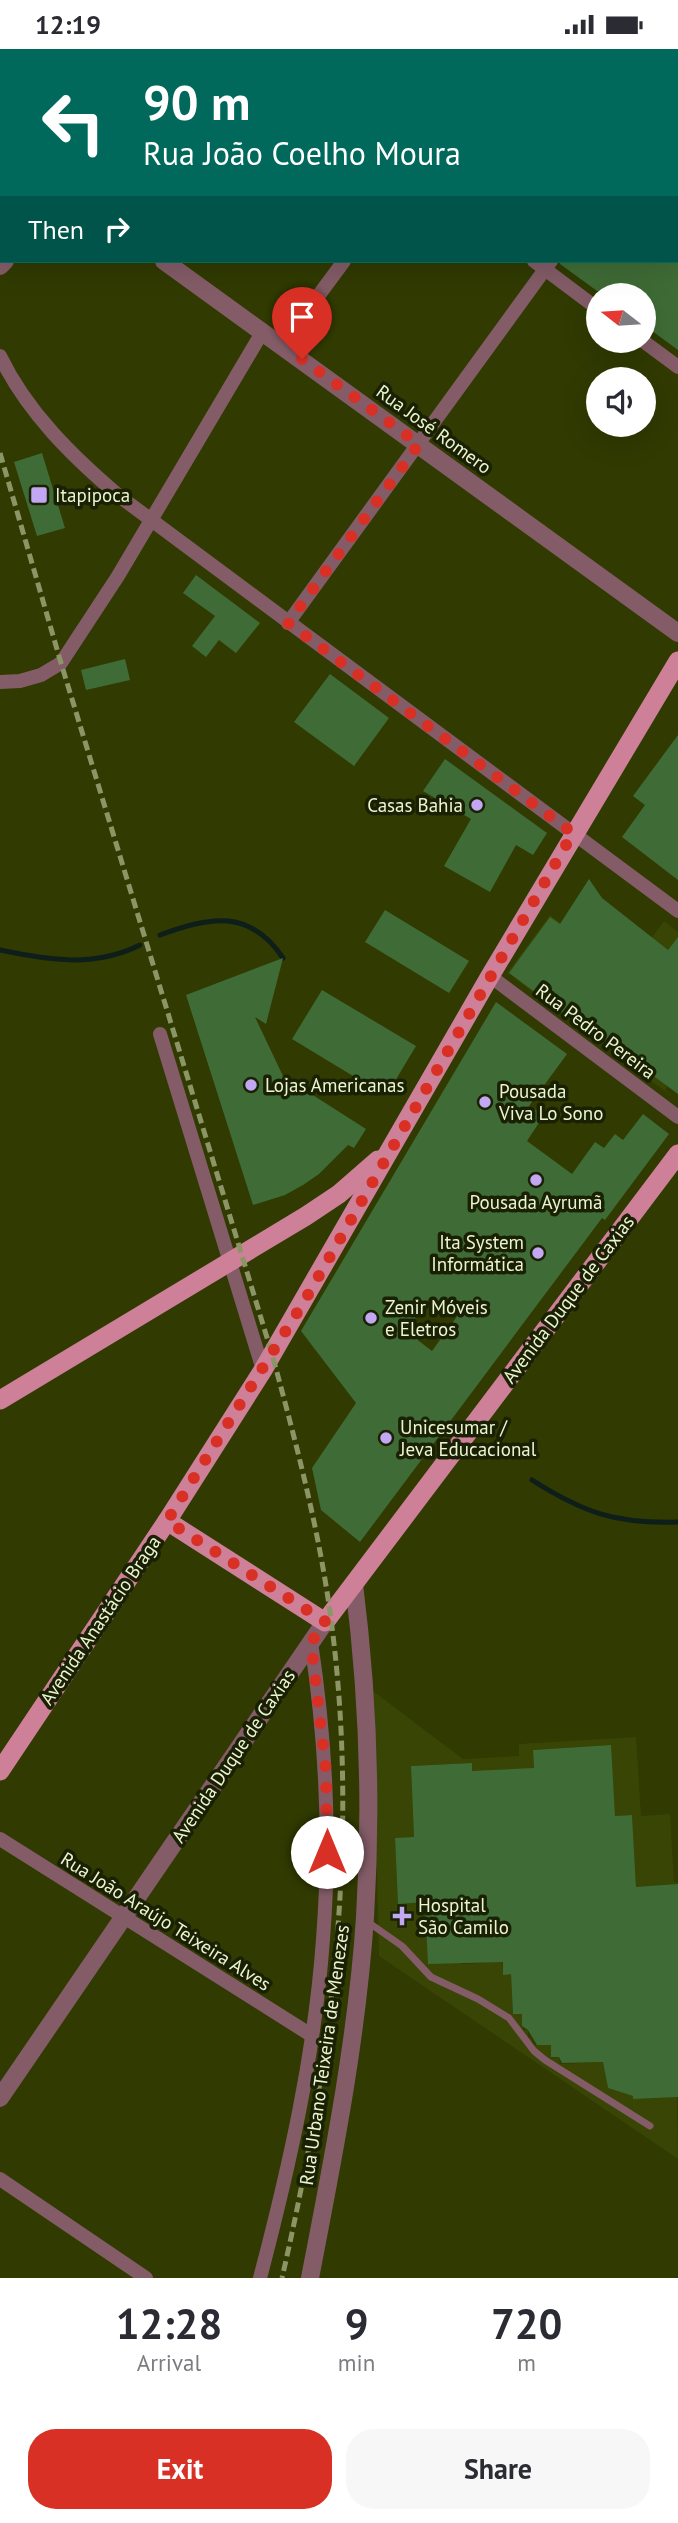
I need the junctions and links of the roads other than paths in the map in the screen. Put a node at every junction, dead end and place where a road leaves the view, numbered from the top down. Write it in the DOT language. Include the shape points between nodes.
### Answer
graph roads {
  1 [pos="167,263"];
  2 [pos="343,263"];
  3 [pos="543,264"];
  4 [pos="586,299"];
  5 [pos="263,331"];
  6 [pos="282,345"];
  7 [pos="656,351"];
  8 [pos="0,356"];
  9 [pos="678,367"];
  10 [pos="419,444"];
  11 [pos="151,521"];
  12 [pos="288,623"];
  13 [pos="678,633"];
  14 [pos="678,660"];
  15 [pos="0,682"];
  16 [pos="573,833"];
  17 [pos="678,911"];
  18 [pos="490,976"];
  19 [pos="160,1034"];
  20 [pos="678,1117"];
  21 [pos="394,1145"];
  22 [pos="678,1154"];
  23 [pos="236,1259"];
  24 [pos="263,1370"];
  25 [pos="0,1400"];
  26 [pos="167,1521"];
  27 [pos="354,1584"];
  28 [pos="326,1622"];
  29 [pos="311,1642"];
  30 [pos="0,1771"];
  31 [pos="0,1839"];
  32 [pos="123,1917"];
  33 [pos="365,1920"];
  34 [pos="311,2035"];
  35 [pos="0,2098"];
  36 [pos="650,2126"];
  37 [pos="0,2179"];
  38 [pos="146,2278"];
  39 [pos="260,2278"];
  40 [pos="310,2278"];
  1 -- 5 [label="street, Rua José Romero"];
  2 -- 6 [label="street"];
  3 -- 4 [label="street"];
  3 -- 10 [label="street"];
  5 -- 6 [label="street, Rua José Romero"];
  5 -- 11 [label="street"];
  6 -- 10 [label="street, Rua José Romero"];
  7 -- 9 [label="street"];
  8 -- 11 [label="street" via="53,433"];
  10 -- 12 [label="street"];
  10 -- 13 [label="street, Rua José Romero"];
  11 -- 12 [label="street"];
  11 -- 15 [label="street" via="61,663 41,675"];
  12 -- 16 [label="street"];
  14 -- 16 [label="main road, Avenida Anastácio Braga"];
  16 -- 17 [label="street"];
  16 -- 18 [label="main road, Avenida Anastácio Braga"];
  18 -- 20 [label="street, Rua Pedro Pereira"];
  18 -- 21 [label="main road, Avenida Anastácio Braga"];
  19 -- 23 [label="street"];
  21 -- 23 [label="main road, Avenida Anastácio Braga" via="339,1194"];
  21 -- 24 [label="main road, Avenida Anastácio Braga"];
  22 -- 27 [label="main road, Avenida Duque de Caxias"];
  23 -- 24 [label="street"];
  23 -- 25 [label="main road, Avenida Anastácio Braga"];
  24 -- 26 [label="main road, Avenida Anastácio Braga"];
  26 -- 28 [label="main road"];
  26 -- 30 [label="main road, Avenida Anastácio Braga"];
  27 -- 28 [label="main road, Avenida Duque de Caxias"];
  27 -- 33 [label="street, Rua Urbano Teixeira de Menezes" via="368,1768"];
  28 -- 29 [label="street, Avenida Duque de Caxias"];
  29 -- 32 [label="street, Avenida Duque de Caxias"];
  29 -- 34 [label="street, Rua Urbano Teixeira de Menezes" via="326,1771 327,1830 323,1939"];
  31 -- 32 [label="street, Rua João Araújo Teixeira Alves"];
  32 -- 34 [label="street, Rua João Araújo Teixeira Alves"];
  32 -- 35 [label="street, Avenida Duque de Caxias"];
  33 -- 36 [label="lane" via="402,1946 431,1977 509,2018 545,2060"];
  33 -- 40 [label="street, Rua Urbano Teixeira de Menezes" via="344,2092"];
  34 -- 39 [label="street, Rua Urbano Teixeira de Menezes" via="290,2154"];
  37 -- 38 [label="street"];
}
